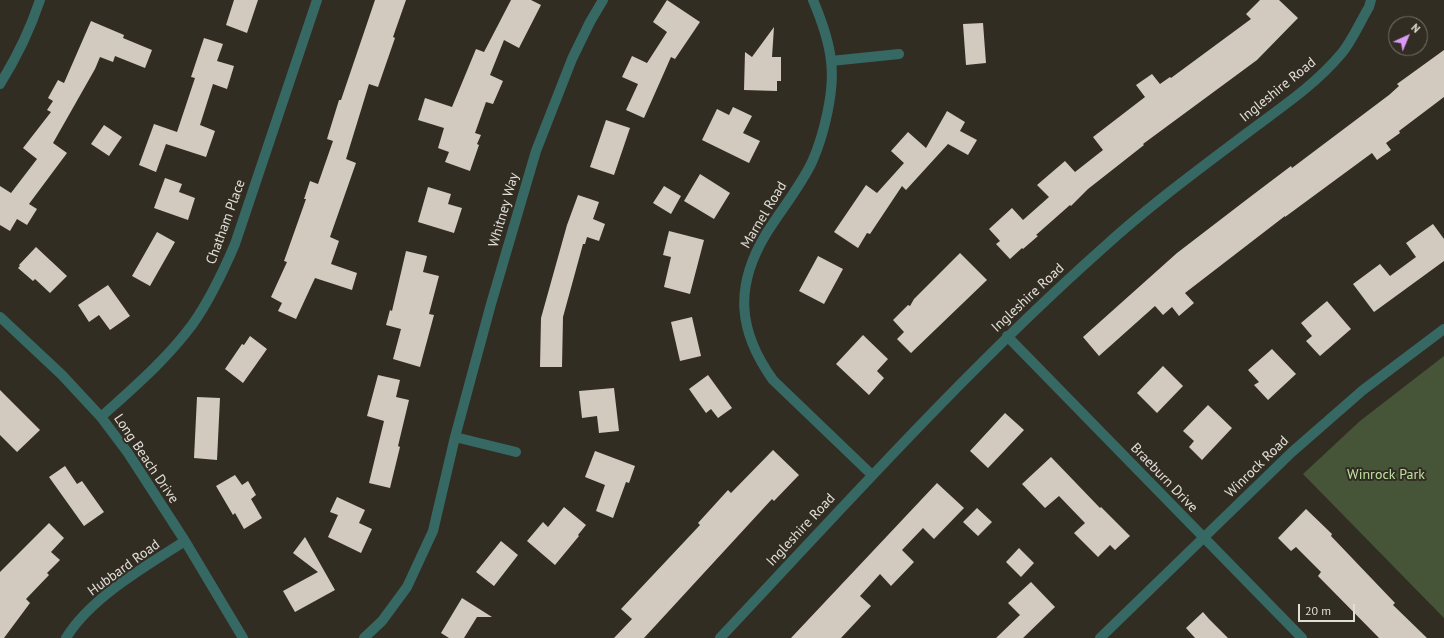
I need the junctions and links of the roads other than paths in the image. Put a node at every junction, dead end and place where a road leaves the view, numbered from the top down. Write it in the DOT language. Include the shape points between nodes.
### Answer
graph roads {
  1 [pos="40,0"];
  2 [pos="317,0"];
  3 [pos="603,0"];
  4 [pos="813,0"];
  5 [pos="1371,0"];
  6 [pos="899,54"];
  7 [pos="831,61"];
  8 [pos="0,84"];
  9 [pos="0,317"];
  10 [pos="1444,329"];
  11 [pos="1007,336"];
  12 [pos="101,417"];
  13 [pos="455,436"];
  14 [pos="516,452"];
  15 [pos="872,475"];
  16 [pos="1204,538"];
  17 [pos="185,541"];
  18 [pos="66,638"];
  19 [pos="243,638"];
  20 [pos="364,638"];
  21 [pos="720,638"];
  22 [pos="1100,638"];
  23 [pos="1302,638"];
  1 -- 8 [label="street" via="19,52"];
  2 -- 12 [label="street, Chatham Place" via="236,244 221,276 206,304 167,355"];
  3 -- 13 [label="street, Whitney Way" via="572,59 536,151"];
  4 -- 7 [label="street, Marnel Road" via="827,39"];
  5 -- 11 [label="street, Ingleshire Road" via="1342,52 1313,84 1195,172 1113,239"];
  6 -- 7 [label="street"];
  7 -- 15 [label="street, Marnel Road" via="830,95 818,147 801,182 765,235 755,256 746,285 744,312 751,342 765,369"];
  9 -- 12 [label="street, Long Beach Drive" via="62,375"];
  10 -- 16 [label="street, Winrock Road" via="1363,390 1325,423"];
  11 -- 15 [label="street, Ingleshire Road"];
  11 -- 16 [label="street, Braeburn Drive"];
  12 -- 17 [label="street, Long Beach Drive" via="128,453"];
  13 -- 14 [label="street"];
  13 -- 20 [label="street, Whitney Way" via="433,531 407,587 382,620"];
  15 -- 21 [label="street, Ingleshire Road"];
  16 -- 22 [label="street, Winrock Road"];
  16 -- 23 [label="street, Braeburn Drive"];
  17 -- 18 [label="street, Hubbard Road" via="110,592"];
  17 -- 19 [label="street, Long Beach Drive"];
}
